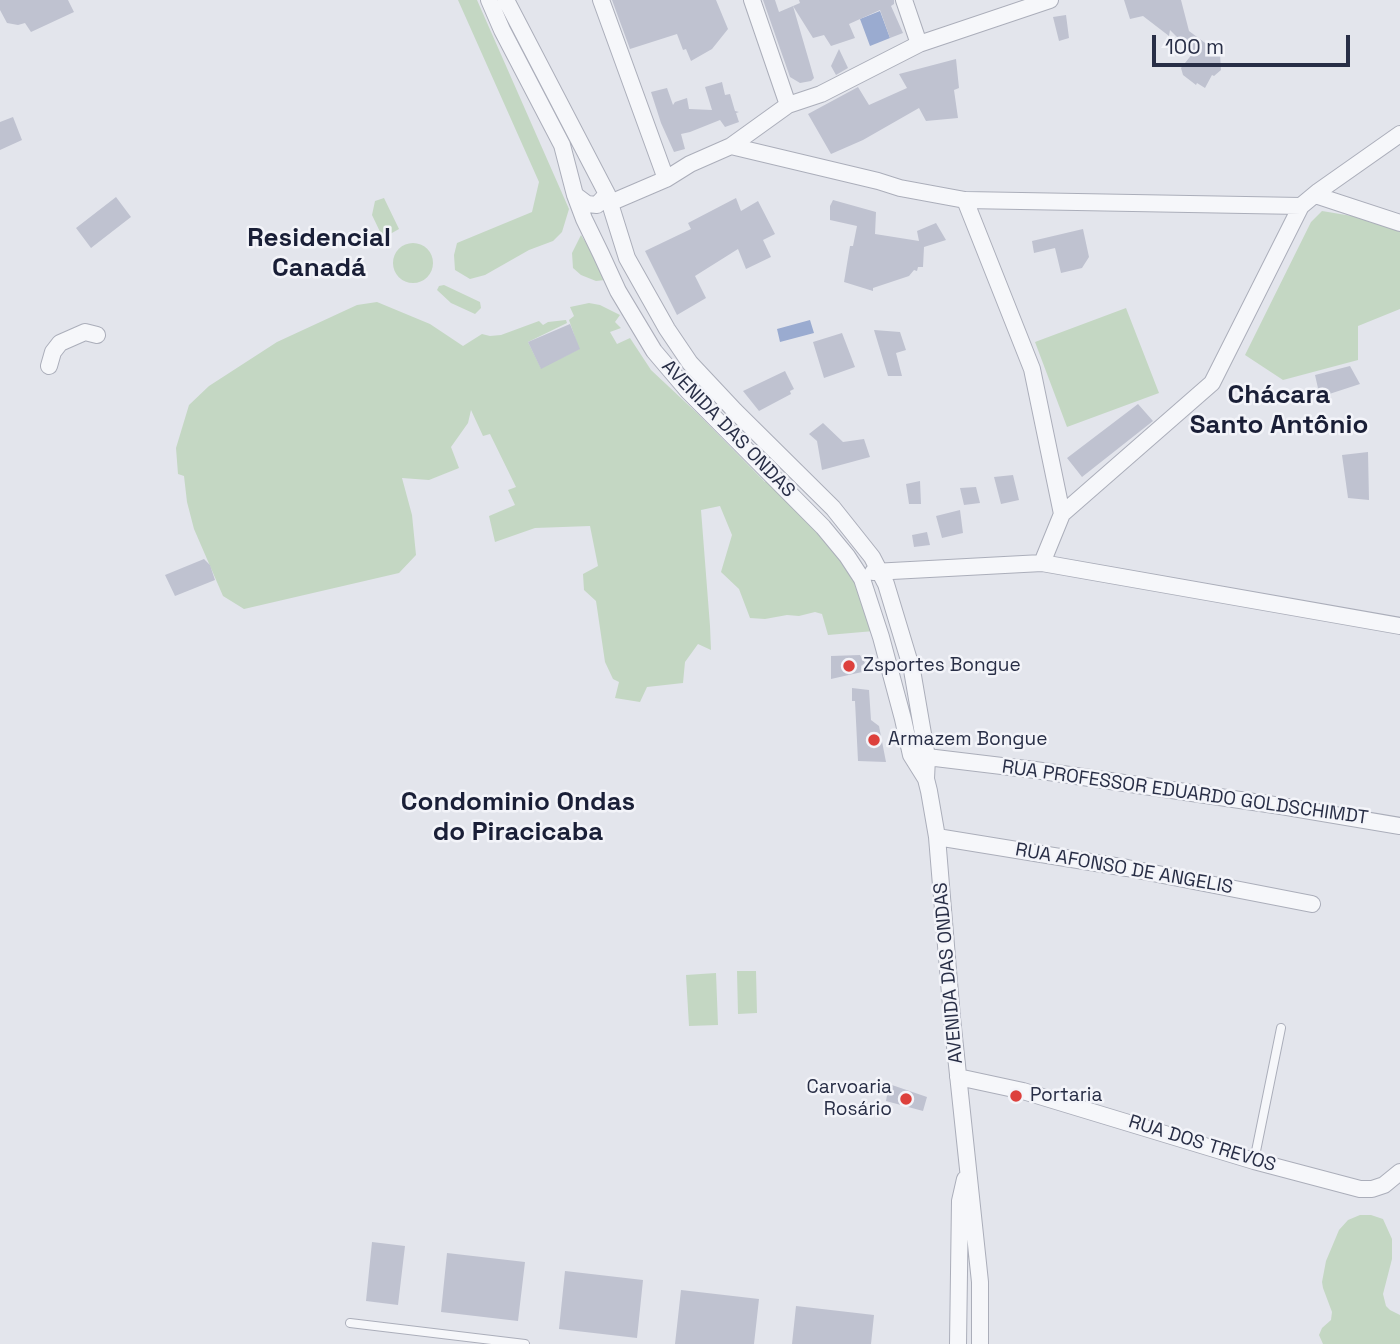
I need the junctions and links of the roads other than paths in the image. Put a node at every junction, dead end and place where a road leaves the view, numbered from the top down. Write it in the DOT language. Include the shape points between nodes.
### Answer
graph roads {
  1 [pos="489,0"];
  2 [pos="506,0"];
  3 [pos="601,0"];
  4 [pos="752,0"];
  5 [pos="904,0"];
  6 [pos="1050,0"];
  7 [pos="919,44"];
  8 [pos="788,105"];
  9 [pos="1400,134"];
  10 [pos="731,146"];
  11 [pos="666,178"];
  12 [pos="575,195"];
  13 [pos="1315,195"];
  14 [pos="609,198"];
  15 [pos="965,200"];
  16 [pos="1301,206"];
  17 [pos="584,219"];
  18 [pos="1400,223"];
  19 [pos="636,274"];
  20 [pos="97,335"];
  21 [pos="49,366"];
  22 [pos="1062,514"];
  23 [pos="1042,563"];
  24 [pos="856,570"];
  25 [pos="880,573"];
  26 [pos="1400,626"];
  27 [pos="914,686"];
  28 [pos="894,687"];
  29 [pos="918,709"];
  30 [pos="901,711"];
  31 [pos="927,757"];
  32 [pos="926,779"];
  33 [pos="1400,825"];
  34 [pos="937,837"];
  35 [pos="1312,904"];
  36 [pos="1281,1028"];
  37 [pos="958,1077"];
  38 [pos="1254,1161"];
  39 [pos="969,1167"];
  40 [pos="1400,1172"];
  41 [pos="960,1201"];
  42 [pos="980,1282"];
  43 [pos="959,1304"];
  44 [pos="350,1323"];
  45 [pos="525,1344"];
  46 [pos="958,1344"];
  47 [pos="978,1344"];
  1 -- 12 [label="street, AVENIDA DAS ONDAS" via="562,145"];
  2 -- 14 [label="street, AVENIDA DAS ONDAS"];
  3 -- 11 [label="street"];
  4 -- 8 [label="street"];
  5 -- 7 [label="street"];
  6 -- 7 [label="street"];
  7 -- 8 [label="street" via="821,94"];
  8 -- 10 [label="street"];
  9 -- 13 [label="street"];
  10 -- 11 [label="street"];
  10 -- 15 [label="street"];
  11 -- 14 [label="street"];
  12 -- 14 [label="street" via="597,205"];
  12 -- 17 [label="street, AVENIDA DAS ONDAS"];
  13 -- 16 [label="street"];
  13 -- 18 [label="street"];
  14 -- 19 [label="street, AVENIDA DAS ONDAS"];
  15 -- 16 [label="street"];
  15 -- 22 [label="street" via="1032,369"];
  16 -- 22 [label="street" via="1212,383"];
  17 -- 19 [label="street" via="597,234 613,238"];
  17 -- 24 [label="street, AVENIDA DAS ONDAS" via="618,291 654,351 823,527"];
  19 -- 25 [label="street, AVENIDA DAS ONDAS" via="690,363 833,508"];
  20 -- 21 [label="street" via="85,332 60,343"];
  22 -- 23 [label="street"];
  23 -- 25 [label="street"];
  23 -- 26 [label="street"];
  24 -- 25 [label="street"];
  24 -- 28 [label="street, AVENIDA DAS ONDAS" via="873,610"];
  25 -- 27 [label="street, AVENIDA DAS ONDAS" via="900,626"];
  27 -- 28 [label="street"];
  27 -- 29 [label="street, AVENIDA DAS ONDAS"];
  28 -- 30 [label="street, AVENIDA DAS ONDAS"];
  29 -- 30 [label="street"];
  29 -- 31 [label="street, AVENIDA DAS ONDAS"];
  30 -- 32 [label="street, AVENIDA DAS ONDAS" via="911,755"];
  31 -- 32 [label="street, AVENIDA DAS ONDAS"];
  31 -- 33 [label="street, RUA PROFESSOR EDUARDO GOLDSCHIMDT"];
  32 -- 34 [label="street, AVENIDA DAS ONDAS"];
  34 -- 35 [label="street, RUA AFONSO DE ANGELIS"];
  34 -- 37 [label="street, AVENIDA DAS ONDAS"];
  36 -- 38 [label="lane"];
  37 -- 38 [label="street, RUA DOS TREVOS" via="1023,1091"];
  37 -- 39 [label="street, AVENIDA DAS ONDAS"];
  38 -- 40 [label="street, RUA DOS TREVOS" via="1360,1189 1384,1185"];
  39 -- 41 [label="street, AVENIDA DAS ONDAS"];
  39 -- 42 [label="street, AVENIDA DAS ONDAS"];
  41 -- 42 [label="street" via="967,1217 972,1270"];
  41 -- 43 [label="street, AVENIDA DAS ONDAS"];
  42 -- 47 [label="street, AVENIDA DAS ONDAS"];
  43 -- 46 [label="street, AVENIDA DAS ONDAS"];
  43 -- 47 [label="street" via="972,1311"];
  44 -- 45 [label="lane"];
}
